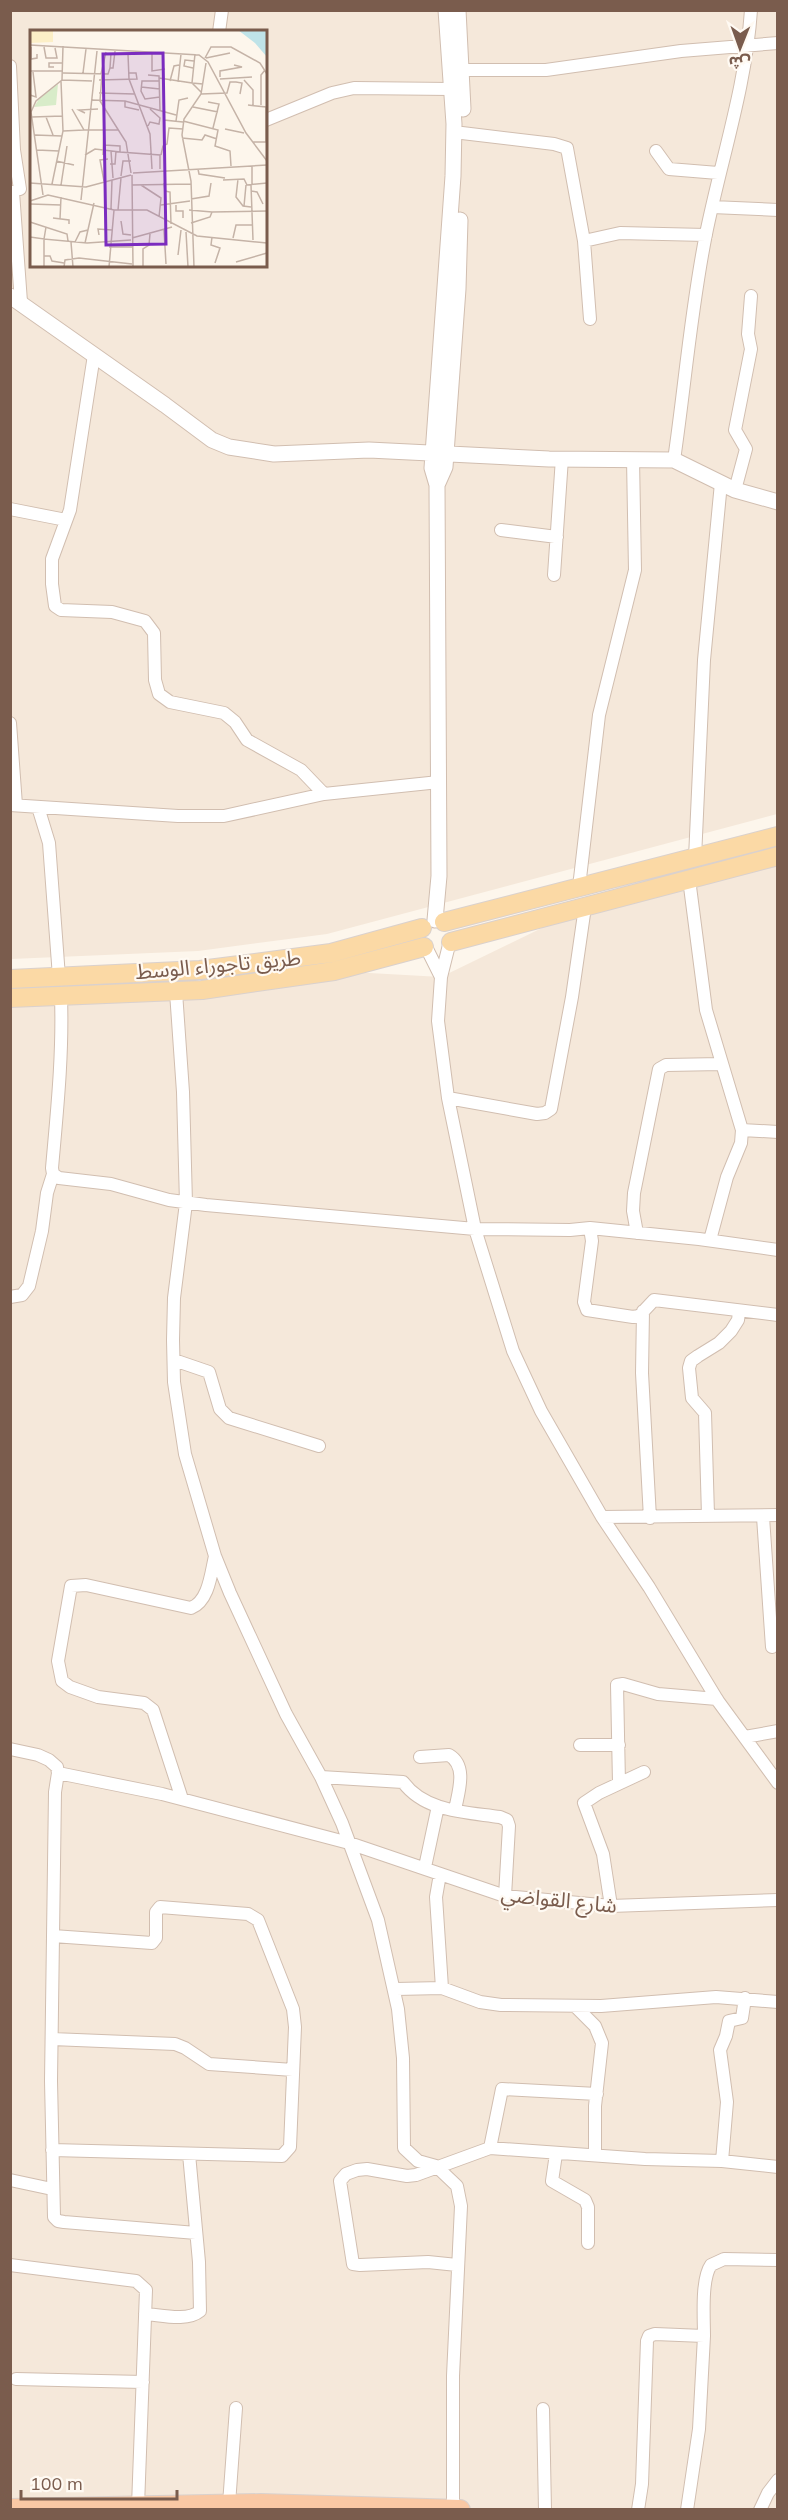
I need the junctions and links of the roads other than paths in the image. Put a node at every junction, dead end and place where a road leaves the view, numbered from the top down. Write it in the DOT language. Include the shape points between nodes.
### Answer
graph roads {
  1 [pos="222,10"];
  2 [pos="446,10"];
  3 [pos="458,10"];
  4 [pos="751,10"];
  5 [pos="219,30"];
  6 [pos="777,43"];
  7 [pos="749,45"];
  8 [pos="10,66"];
  9 [pos="461,70"];
  10 [pos="451,89"];
  11 [pos="267,120"];
  12 [pos="462,133"];
  13 [pos="656,151"];
  14 [pos="718,173"];
  15 [pos="19,190"];
  16 [pos="712,207"];
  17 [pos="777,210"];
  18 [pos="706,235"];
  19 [pos="584,241"];
  20 [pos="751,296"];
  21 [pos="16,299"];
  22 [pos="590,319"];
  23 [pos="94,355"];
  24 [pos="439,454"];
  25 [pos="562,458"];
  26 [pos="633,459"];
  27 [pos="674,460"];
  28 [pos="721,483"];
  29 [pos="735,490"];
  30 [pos="777,502"];
  31 [pos="10,509"];
  32 [pos="66,520"];
  33 [pos="501,530"];
  34 [pos="557,537"];
  35 [pos="554,575"];
  36 [pos="10,723"];
  37 [pos="439,782"];
  38 [pos="324,794"];
  39 [pos="13,805"];
  40 [pos="38,807"];
  41 [pos="777,836"];
  42 [pos="777,856"];
  43 [pos="695,858"];
  44 [pos="689,879"];
  45 [pos="579,887"];
  46 [pos="585,907"];
  47 [pos="434,923"];
  48 [pos="450,943"];
  49 [pos="426,948"];
  50 [pos="59,977"];
  51 [pos="441,977"];
  52 [pos="10,979"];
  53 [pos="176,992"];
  54 [pos="61,997"];
  55 [pos="10,998"];
  56 [pos="721,1064"];
  57 [pos="448,1098"];
  58 [pos="742,1130"];
  59 [pos="777,1132"];
  60 [pos="53,1174"];
  61 [pos="186,1203"];
  62 [pos="475,1228"];
  63 [pos="590,1228"];
  64 [pos="637,1233"];
  65 [pos="710,1240"];
  66 [pos="777,1250"];
  67 [pos="10,1297"];
  68 [pos="643,1311"];
  69 [pos="739,1312"];
  70 [pos="777,1315"];
  71 [pos="174,1360"];
  72 [pos="319,1446"];
  73 [pos="708,1515"];
  74 [pos="777,1515"];
  75 [pos="602,1517"];
  76 [pos="763,1517"];
  77 [pos="650,1518"];
  78 [pos="215,1556"];
  79 [pos="772,1647"];
  80 [pos="717,1699"];
  81 [pos="777,1731"];
  82 [pos="745,1737"];
  83 [pos="580,1745"];
  84 [pos="619,1745"];
  85 [pos="10,1749"];
  86 [pos="420,1757"];
  87 [pos="644,1772"];
  88 [pos="58,1773"];
  89 [pos="321,1777"];
  90 [pos="619,1783"];
  91 [pos="777,1783"];
  92 [pos="182,1799"];
  93 [pos="438,1806"];
  94 [pos="455,1810"];
  95 [pos="349,1842"];
  96 [pos="425,1867"];
  97 [pos="440,1874"];
  98 [pos="505,1896"];
  99 [pos="777,1900"];
  100 [pos="611,1906"];
  101 [pos="53,1936"];
  102 [pos="442,1988"];
  103 [pos="396,1989"];
  104 [pos="745,1998"];
  105 [pos="777,2002"];
  106 [pos="575,2006"];
  107 [pos="52,2040"];
  108 [pos="293,2070"];
  109 [pos="597,2094"];
  110 [pos="490,2148"];
  111 [pos="52,2150"];
  112 [pos="189,2154"];
  113 [pos="556,2154"];
  114 [pos="595,2154"];
  115 [pos="722,2161"];
  116 [pos="436,2166"];
  117 [pos="777,2167"];
  118 [pos="10,2180"];
  119 [pos="52,2189"];
  120 [pos="196,2233"];
  121 [pos="588,2243"];
  122 [pos="777,2260"];
  123 [pos="10,2265"];
  124 [pos="457,2265"];
  125 [pos="145,2314"];
  126 [pos="704,2336"];
  127 [pos="16,2379"];
  128 [pos="143,2382"];
  129 [pos="236,2408"];
  130 [pos="543,2409"];
  131 [pos="777,2480"];
  132 [pos="229,2504"];
  133 [pos="138,2506"];
  134 [pos="10,2509"];
  135 [pos="453,2509"];
  136 [pos="460,2510"];
  137 [pos="545,2510"];
  138 [pos="638,2510"];
  139 [pos="687,2510"];
  140 [pos="760,2510"];
  1 -- 5 [label="street"];
  2 -- 10 [label="street"];
  3 -- 9 [label="street"];
  4 -- 7 [label="street"];
  6 -- 7 [label="street"];
  7 -- 9 [label="street" via="546,70"];
  7 -- 14 [label="street"];
  8 -- 15 [label="street"];
  9 -- 12 [label="street"];
  10 -- 11 [label="street" via="354,88"];
  10 -- 24 [label="street" via="453,176"];
  12 -- 19 [label="street" via="567,148"];
  12 -- 24 [label="street" via="458,289"];
  13 -- 14 [label="street" via="669,169"];
  14 -- 16 [label="street"];
  15 -- 21 [label="street"];
  16 -- 17 [label="street"];
  16 -- 18 [label="street"];
  18 -- 19 [label="street" via="620,233"];
  18 -- 27 [label="street"];
  19 -- 22 [label="street"];
  20 -- 29 [label="street" via="751,349 735,430 746,449"];
  21 -- 23 [label="street"];
  23 -- 24 [label="street" via="212,440 229,447 274,454 369,450"];
  23 -- 32 [label="street"];
  24 -- 25 [label="street"];
  24 -- 37 [label="street" via="445,467 437,485"];
  25 -- 26 [label="street"];
  25 -- 34 [label="street"];
  26 -- 27 [label="street"];
  26 -- 45 [label="street" via="635,570 598,716"];
  27 -- 28 [label="street"];
  28 -- 29 [label="street"];
  28 -- 43 [label="street" via="704,660"];
  29 -- 30 [label="street"];
  31 -- 32 [label="street"];
  32 -- 38 [label="street" via="52,559 55,606 61,610 112,612 145,621 154,633 159,694 170,702 224,713 247,740 301,770"];
  33 -- 34 [label="street"];
  34 -- 35 [label="street"];
  36 -- 39 [label="street"];
  37 -- 38 [label="street"];
  37 -- 47 [label="street" via="439,891"];
  38 -- 40 [label="street" via="224,816"];
  39 -- 40 [label="street"];
  40 -- 50 [label="street" via="50,851"];
  41 -- 43 [label="main road, طريق تاجوراء الوسط"];
  42 -- 44 [label="main road"];
  43 -- 45 [label="main road, طريق تاجوراء الوسط"];
  44 -- 46 [label="main road"];
  44 -- 56 [label="street" via="706,1010"];
  45 -- 47 [label="main road, طريق تاجوراء الوسط"];
  46 -- 48 [label="main road"];
  46 -- 57 [label="street" via="551,1109 537,1114"];
  47 -- 48 [label="main road" via="451,931"];
  47 -- 49 [label="main road" via="420,938"];
  47 -- 50 [label="main road, طريق تاجوراء الوسط" via="331,953 200,970"];
  48 -- 49 [label="main road" via="439,952"];
  48 -- 51 [label="street"];
  49 -- 51 [label="street"];
  49 -- 53 [label="main road" via="334,971"];
  50 -- 52 [label="main road, طريق تاجوراء الوسط"];
  51 -- 57 [label="street" via="438,1032"];
  53 -- 54 [label="main road"];
  53 -- 61 [label="street"];
  54 -- 55 [label="main road"];
  54 -- 60 [label="street" via="62,1060"];
  56 -- 58 [label="street"];
  56 -- 64 [label="street" via="666,1065 659,1070 634,1193"];
  57 -- 62 [label="street"];
  58 -- 59 [label="street"];
  58 -- 65 [label="street"];
  60 -- 61 [label="street"];
  60 -- 67 [label="street" via="29,1286 22,1295"];
  61 -- 62 [label="street"];
  61 -- 71 [label="street" via="174,1298"];
  62 -- 63 [label="street"];
  62 -- 75 [label="street" via="513,1351 541,1411"];
  63 -- 64 [label="street"];
  63 -- 68 [label="street" via="584,1307 633,1317"];
  64 -- 65 [label="street"];
  65 -- 66 [label="street"];
  68 -- 69 [label="street" via="654,1300 667,1300"];
  68 -- 77 [label="street" via="642,1373"];
  69 -- 70 [label="street"];
  69 -- 73 [label="street" via="731,1331 691,1361 689,1368 692,1398 705,1413"];
  71 -- 72 [label="street" via="209,1372 220,1409 229,1418"];
  71 -- 78 [label="street" via="185,1455"];
  73 -- 76 [label="street"];
  73 -- 77 [label="street"];
  74 -- 76 [label="street"];
  75 -- 77 [label="street"];
  75 -- 80 [label="street"];
  76 -- 79 [label="street"];
  78 -- 89 [label="street" via="286,1714"];
  78 -- 92 [label="street" via="205,1593 198,1605 191,1608 86,1585 71,1586 58,1661 62,1681 69,1687 98,1697 144,1703 153,1710"];
  80 -- 82 [label="street"];
  80 -- 84 [label="street" via="658,1694 620,1684 616,1687"];
  81 -- 82 [label="street"];
  82 -- 91 [label="street"];
  83 -- 84 [label="street"];
  84 -- 90 [label="street"];
  85 -- 88 [label="street" via="49,1760"];
  86 -- 94 [label="street" via="449,1755 458,1762"];
  87 -- 90 [label="street"];
  88 -- 92 [label="street, شارع القواضي"];
  88 -- 101 [label="street"];
  89 -- 93 [label="street" via="403,1782 417,1797"];
  89 -- 95 [label="street"];
  90 -- 100 [label="street" via="584,1804 603,1854"];
  92 -- 95 [label="street, شارع القواضي"];
  93 -- 94 [label="street"];
  93 -- 96 [label="street"];
  94 -- 98 [label="street" via="507,1820"];
  95 -- 96 [label="street, شارع القواضي"];
  95 -- 103 [label="street" via="378,1920"];
  96 -- 97 [label="street, شارع القواضي"];
  97 -- 98 [label="street, شارع القواضي"];
  97 -- 102 [label="street" via="436,1897"];
  98 -- 100 [label="street, شارع القواضي"];
  99 -- 100 [label="street, شارع القواضي"];
  101 -- 107 [label="street"];
  101 -- 108 [label="street" via="152,1943 160,1907 255,1916 292,2009"];
  102 -- 103 [label="street"];
  102 -- 106 [label="street" via="489,2004"];
  103 -- 116 [label="street" via="403,2058 404,2148 418,2161"];
  104 -- 105 [label="street"];
  104 -- 106 [label="street"];
  104 -- 115 [label="street" via="742,2018 729,2020 720,2050 727,2102"];
  106 -- 109 [label="street" via="601,2037"];
  107 -- 108 [label="street" via="175,2044 214,2065"];
  107 -- 111 [label="street"];
  108 -- 112 [label="street" via="290,2146 282,2156"];
  109 -- 110 [label="street" via="502,2089"];
  109 -- 114 [label="street"];
  110 -- 113 [label="street"];
  110 -- 116 [label="street"];
  111 -- 112 [label="street"];
  111 -- 119 [label="street"];
  112 -- 120 [label="street"];
  113 -- 114 [label="street"];
  113 -- 121 [label="street" via="552,2181 585,2200 589,2211"];
  114 -- 115 [label="street"];
  115 -- 117 [label="street"];
  116 -- 124 [label="street" via="457,2186 461,2206"];
  116 -- 124 [label="street" via="407,2176 367,2169 351,2171 343,2177 340,2181 352,2260 356,2265"];
  118 -- 119 [label="street"];
  119 -- 120 [label="street" via="54,2217 58,2221"];
  120 -- 125 [label="street" via="200,2311 187,2317"];
  122 -- 126 [label="street" via="724,2259 711,2265 705,2294"];
  123 -- 125 [label="street" via="136,2280 146,2290"];
  124 -- 135 [label="street"];
  125 -- 128 [label="street"];
  126 -- 138 [label="street" via="656,2334 648,2338"];
  126 -- 139 [label="street" via="699,2429"];
  127 -- 128 [label="street"];
  128 -- 133 [label="street"];
  129 -- 132 [label="street"];
  130 -- 137 [label="street"];
  131 -- 140 [label="street"];
  132 -- 133 [label="highway"];
  132 -- 135 [label="highway"];
  133 -- 134 [label="highway"];
  135 -- 136 [label="highway"];
}
